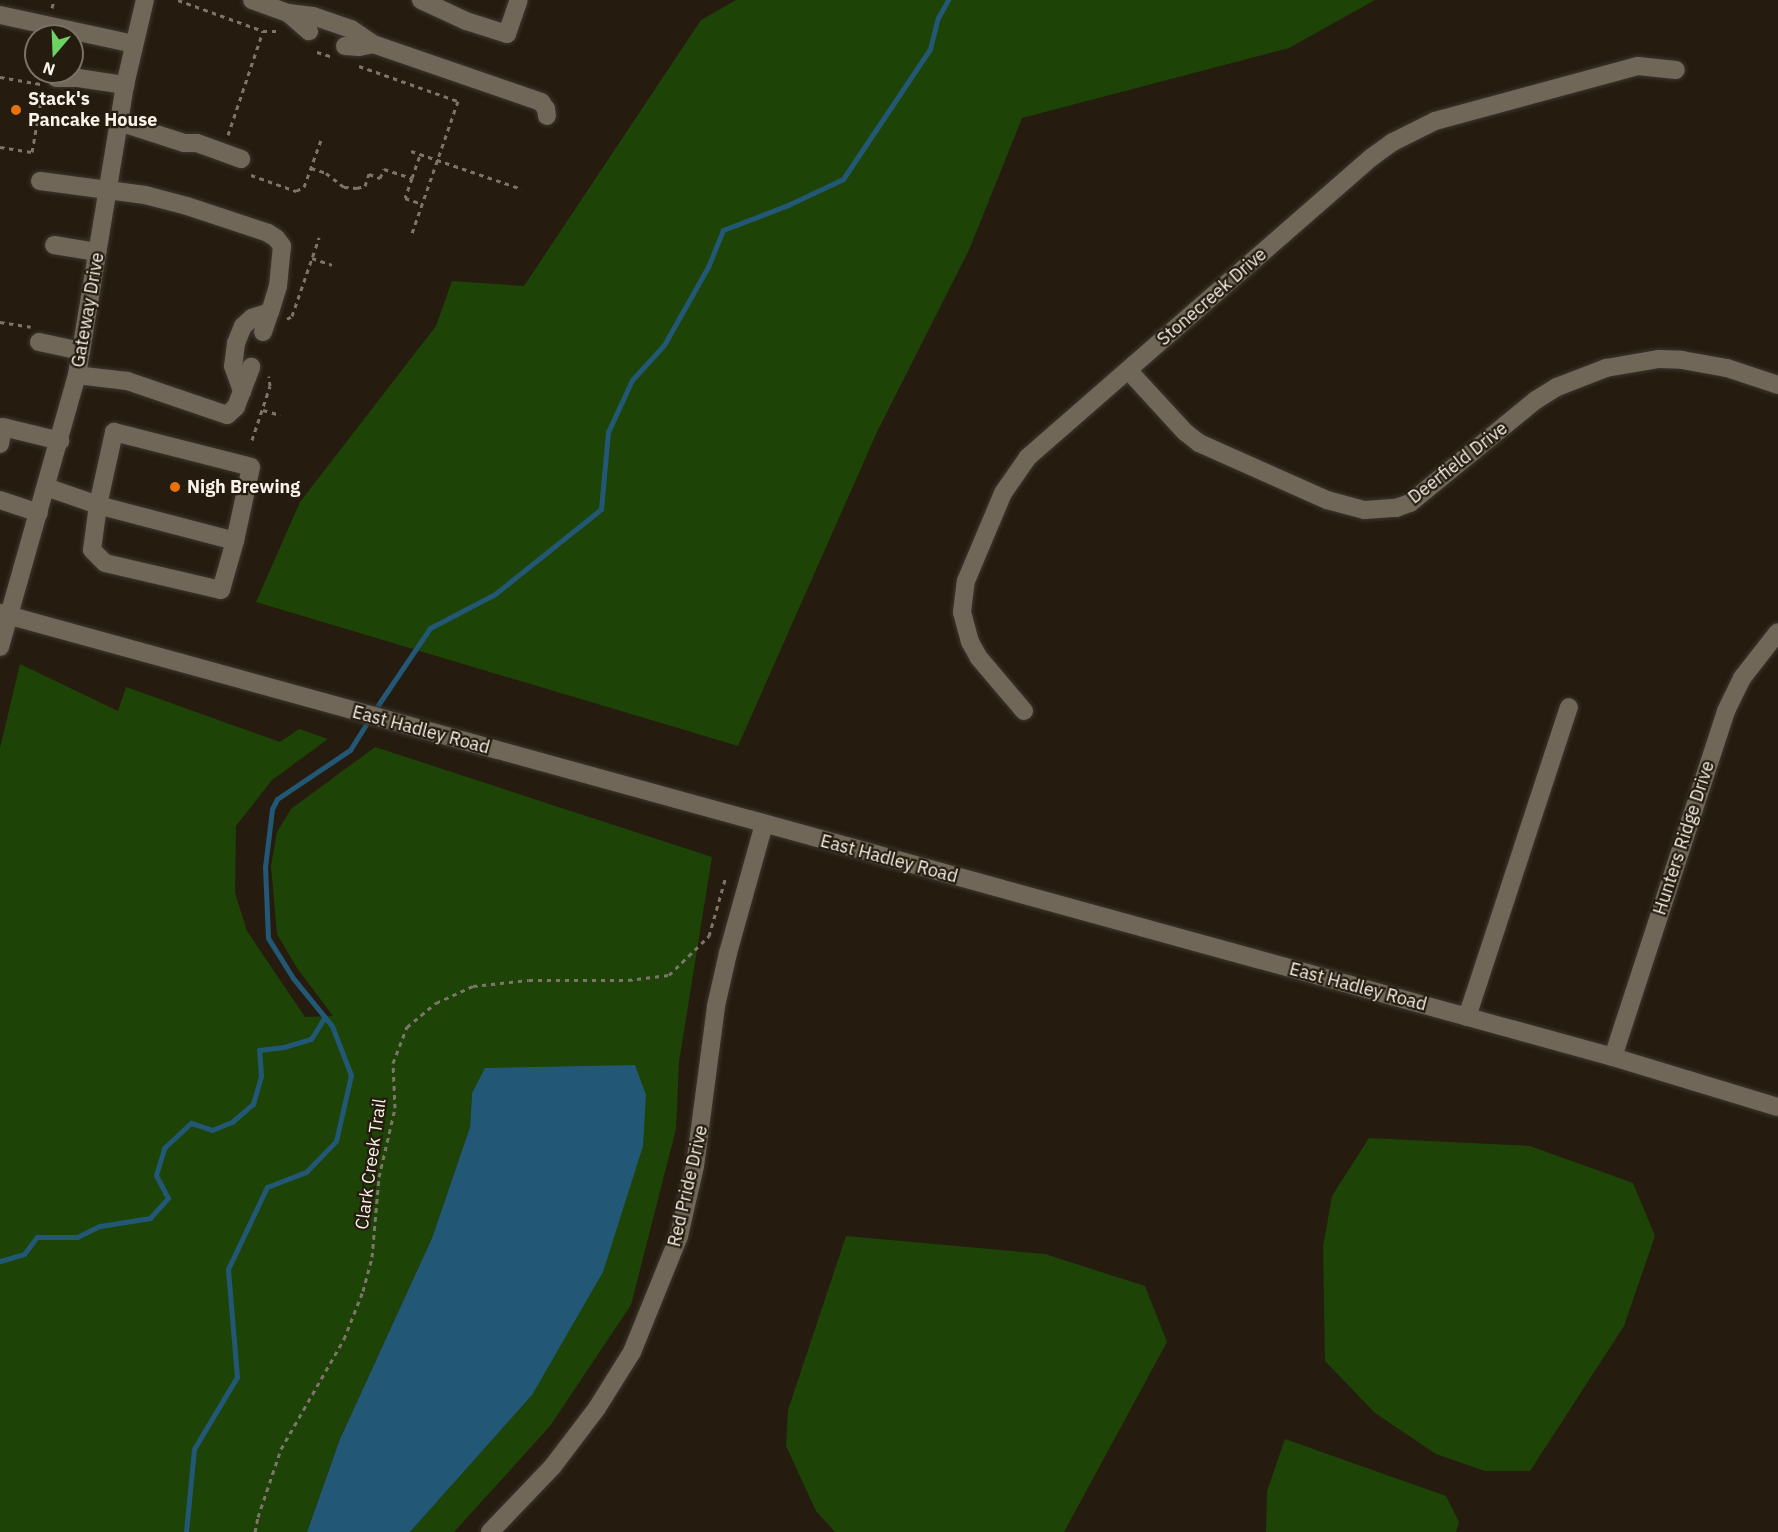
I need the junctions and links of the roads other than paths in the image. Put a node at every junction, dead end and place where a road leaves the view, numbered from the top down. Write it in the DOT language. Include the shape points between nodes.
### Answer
graph roads {
  1 [pos="145,0"];
  2 [pos="252,0"];
  3 [pos="421,0"];
  4 [pos="519,0"];
  5 [pos="0,15"];
  6 [pos="285,22"];
  7 [pos="309,31"];
  8 [pos="134,44"];
  9 [pos="373,44"];
  10 [pos="345,56"];
  11 [pos="1676,70"];
  12 [pos="84,79"];
  13 [pos="125,85"];
  14 [pos="547,116"];
  15 [pos="119,122"];
  16 [pos="243,166"];
  17 [pos="40,182"];
  18 [pos="108,190"];
  19 [pos="54,245"];
  20 [pos="97,252"];
  21 [pos="277,317"];
  22 [pos="263,332"];
  23 [pos="39,342"];
  24 [pos="81,351"];
  25 [pos="251,368"];
  26 [pos="1128,370"];
  27 [pos="77,375"];
  28 [pos="1778,385"];
  29 [pos="242,391"];
  30 [pos="1,435"];
  31 [pos="60,441"];
  32 [pos="46,487"];
  33 [pos="0,500"];
  34 [pos="98,505"];
  35 [pos="39,513"];
  36 [pos="235,541"];
  37 [pos="5,614"];
  38 [pos="1778,632"];
  39 [pos="0,647"];
  40 [pos="1569,707"];
  41 [pos="1024,711"];
  42 [pos="764,824"];
  43 [pos="1467,1017"];
  44 [pos="1613,1057"];
  45 [pos="1778,1107"];
  46 [pos="490,1532"];
  1 -- 8 [label="street, Gateway Drive"];
  2 -- 6 [label="street"];
  3 -- 4 [label="street" via="507,34"];
  5 -- 8 [label="street"];
  6 -- 7 [label="street"];
  6 -- 9 [label="street" via="313,16 351,29"];
  8 -- 13 [label="street, Gateway Drive"];
  9 -- 10 [label="street"];
  9 -- 14 [label="street" via="541,102"];
  11 -- 26 [label="street, Stonecreek Drive" via="1638,66 1420,126 1372,157"];
  12 -- 13 [label="street"];
  13 -- 15 [label="street, Gateway Drive"];
  15 -- 16 [label="street" via="184,143 200,135"];
  15 -- 18 [label="street, Gateway Drive"];
  17 -- 18 [label="street"];
  18 -- 20 [label="street, Gateway Drive"];
  18 -- 21 [label="street" via="187,206 276,237 282,246"];
  19 -- 20 [label="street"];
  20 -- 24 [label="street, Gateway Drive"];
  21 -- 22 [label="street"];
  21 -- 29 [label="street" via="252,318 243,326 233,366"];
  23 -- 24 [label="street"];
  24 -- 27 [label="street, Gateway Drive"];
  25 -- 29 [label="street"];
  26 -- 28 [label="street, Deerfield Drive" via="1199,443 1327,500 1365,510 1410,503 1536,400 1557,387 1606,368 1659,359 1682,360 1711,364"];
  26 -- 41 [label="street, Stonecreek Drive" via="1019,468 966,581 962,612 970,642"];
  27 -- 29 [label="street" via="127,381 227,415 237,407"];
  27 -- 31 [label="street, Gateway Drive"];
  30 -- 31 [label="street"];
  31 -- 32 [label="street, Gateway Drive"];
  32 -- 34 [label="street"];
  32 -- 35 [label="street, Gateway Drive"];
  33 -- 35 [label="street"];
  34 -- 36 [label="street"];
  34 -- 36 [label="street" via="92,550 105,563 221,590"];
  34 -- 36 [label="street" via="114,432 251,467"];
  35 -- 37 [label="street, Gateway Drive"];
  37 -- 39 [label="street, Gateway Drive"];
  37 -- 42 [label="street, East Hadley Road"];
  38 -- 44 [label="street, Hunters Ridge Drive" via="1742,678 1725,711"];
  40 -- 43 [label="street"];
  42 -- 43 [label="street, East Hadley Road"];
  42 -- 46 [label="street, Red Pride Drive" via="716,1006 697,1155 680,1236 632,1352 597,1408 553,1466"];
  43 -- 44 [label="street, East Hadley Road"];
  44 -- 45 [label="street, East Hadley Road"];
}
